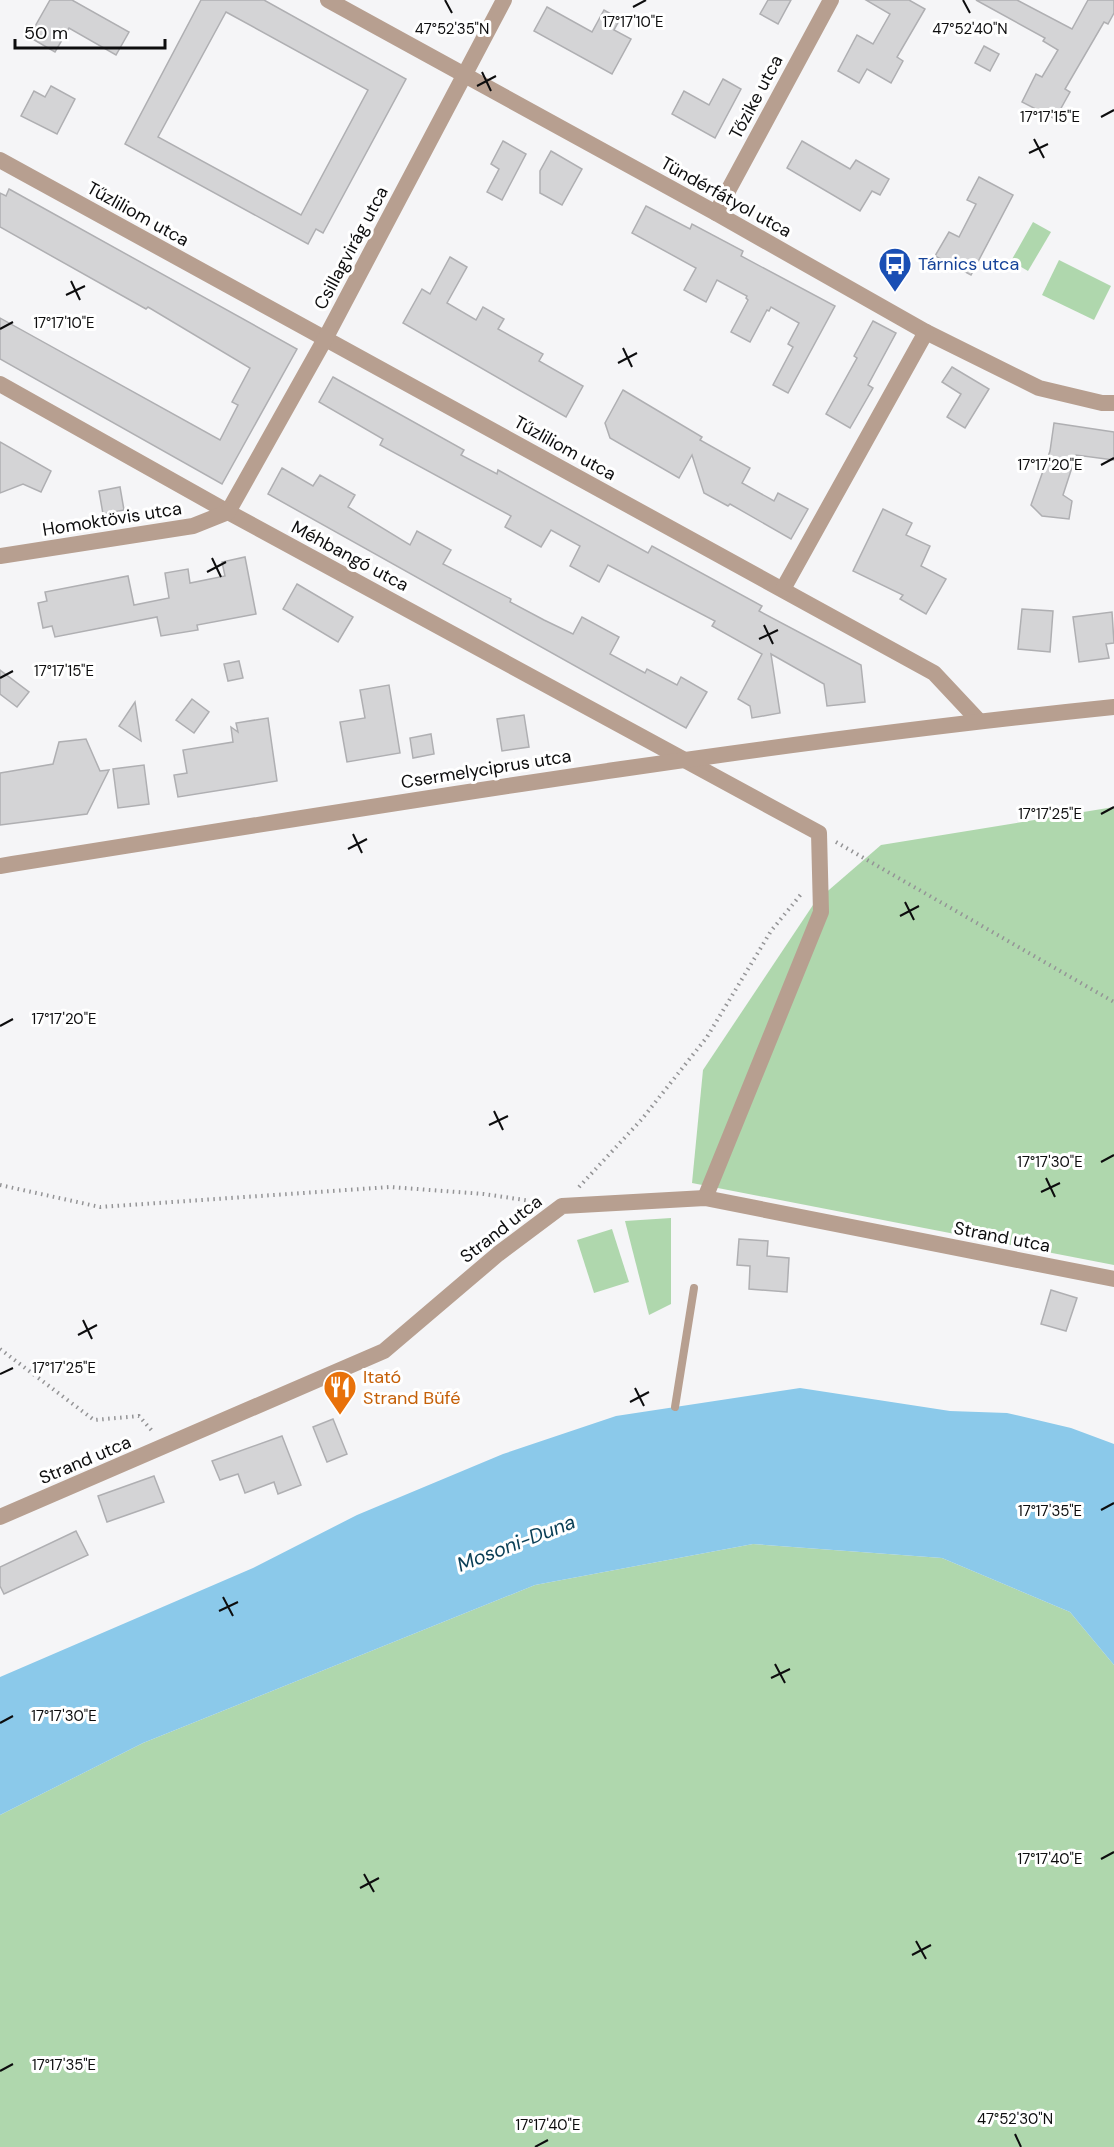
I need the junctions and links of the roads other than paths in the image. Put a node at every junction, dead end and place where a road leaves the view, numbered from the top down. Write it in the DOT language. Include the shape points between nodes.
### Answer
graph roads {
  1 [pos="328,0"];
  2 [pos="504,0"];
  3 [pos="831,0"];
  4 [pos="463,75"];
  5 [pos="0,160"];
  6 [pos="716,213"];
  7 [pos="926,332"];
  8 [pos="325,339"];
  9 [pos="0,384"];
  10 [pos="1114,403"];
  11 [pos="228,512"];
  12 [pos="0,556"];
  13 [pos="783,590"];
  14 [pos="1114,707"];
  15 [pos="979,721"];
  16 [pos="684,758"];
  17 [pos="0,866"];
  18 [pos="705,1198"];
  19 [pos="1114,1279"];
  20 [pos="694,1287"];
  21 [pos="675,1407"];
  22 [pos="0,1517"];
  1 -- 4 [label="street, Tündérfátyol utca"];
  2 -- 4 [label="street, Csillagvirág utca"];
  3 -- 6 [label="street, Tőzike utca"];
  4 -- 6 [label="street, Tündérfátyol utca"];
  4 -- 8 [label="street, Csillagvirág utca"];
  5 -- 8 [label="street, Tűzliliom utca"];
  6 -- 7 [label="street, Tündérfátyol utca"];
  7 -- 10 [label="street, Tündérfátyol utca" via="1039,388"];
  7 -- 13 [label="street"];
  8 -- 11 [label="street, Csillagvirág utca"];
  8 -- 13 [label="street, Tűzliliom utca"];
  9 -- 11 [label="street, Méhbangó utca"];
  11 -- 12 [label="street, Homoktövis utca" via="193,526"];
  11 -- 16 [label="street, Méhbangó utca"];
  13 -- 15 [label="street, Tűzliliom utca" via="934,674"];
  14 -- 15 [label="street"];
  15 -- 16 [label="street, Csermelyciprus utca"];
  16 -- 17 [label="street, Csermelyciprus utca"];
  16 -- 18 [label="street, Méhbangó utca" via="819,833 820,912"];
  18 -- 19 [label="street, Strand utca"];
  18 -- 22 [label="street, Strand utca" via="562,1206 498,1254 384,1351"];
  20 -- 21 [label="lane"];
}
